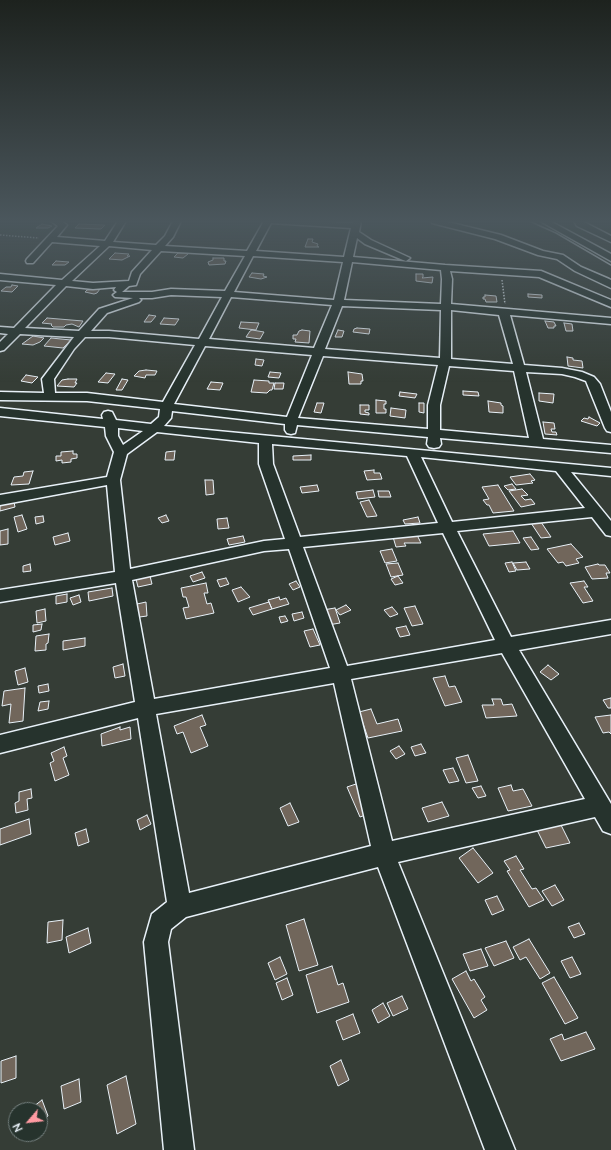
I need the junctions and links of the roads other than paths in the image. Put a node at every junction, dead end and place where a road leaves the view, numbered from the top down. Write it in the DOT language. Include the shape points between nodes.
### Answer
graph roads {
  1 [pos="73,275"];
  2 [pos="134,275"];
  3 [pos="238,275"];
  4 [pos="344,275"];
  5 [pos="446,275"];
  6 [pos="544,275"];
  7 [pos="591,275"];
  8 [pos="0,277"];
  9 [pos="64,283"];
  10 [pos="611,285"];
  11 [pos="124,288"];
  12 [pos="148,288"];
  13 [pos="227,294"];
  14 [pos="338,303"];
  15 [pos="611,304"];
  16 [pos="446,307"];
  17 [pos="103,311"];
  18 [pos="504,313"];
  19 [pos="611,321"];
  20 [pos="0,330"];
  21 [pos="15,331"];
  22 [pos="82,334"];
  23 [pos="202,343"];
  24 [pos="0,348"];
  25 [pos="318,352"];
  26 [pos="445,362"];
  27 [pos="519,367"];
  28 [pos="48,379"];
  29 [pos="0,396"];
  30 [pos="31,396"];
  31 [pos="50,396"];
  32 [pos="87,398"];
  33 [pos="167,406"];
  34 [pos="0,412"];
  35 [pos="16,413"];
  36 [pos="291,421"];
  37 [pos="111,424"];
  38 [pos="152,428"];
  39 [pos="611,428"];
  40 [pos="191,432"];
  41 [pos="434,434"];
  42 [pos="265,440"];
  43 [pos="291,443"];
  44 [pos="537,443"];
  45 [pos="611,449"];
  46 [pos="121,452"];
  47 [pos="412,452"];
  48 [pos="433,454"];
  49 [pos="560,467"];
  50 [pos="611,472"];
  51 [pos="114,480"];
  52 [pos="0,500"];
  53 [pos="596,512"];
  54 [pos="448,528"];
  55 [pos="611,531"];
  56 [pos="293,543"];
  57 [pos="124,576"];
  58 [pos="0,596"];
  59 [pos="611,627"];
  60 [pos="506,644"];
  61 [pos="341,674"];
  62 [pos="145,708"];
  63 [pos="0,744"];
  64 [pos="606,815"];
  65 [pos="384,854"];
  66 [pos="180,907"];
  67 [pos="179,1150"];
  68 [pos="500,1150"];
  1 -- 9 [label="street"];
  2 -- 11 [label="street"];
  3 -- 13 [label="street"];
  4 -- 14 [label="street"];
  5 -- 16 [label="street"];
  6 -- 15 [label="street"];
  7 -- 10 [label="street"];
  8 -- 9 [label="street"];
  9 -- 11 [label="street"];
  9 -- 21 [label="street"];
  11 -- 12 [label="street"];
  11 -- 12 [label="street"];
  11 -- 17 [label="street"];
  12 -- 13 [label="street" via="171,292"];
  12 -- 17 [label="street"];
  13 -- 14 [label="street"];
  13 -- 23 [label="street"];
  14 -- 16 [label="street"];
  14 -- 25 [label="street"];
  16 -- 18 [label="street"];
  16 -- 26 [label="street"];
  17 -- 22 [label="street"];
  18 -- 19 [label="street"];
  18 -- 27 [label="street"];
  20 -- 21 [label="street"];
  21 -- 22 [label="street"];
  21 -- 24 [label="street"];
  22 -- 23 [label="street" via="110,334"];
  22 -- 28 [label="street" via="62,356"];
  23 -- 25 [label="street"];
  23 -- 33 [label="street"];
  25 -- 26 [label="street"];
  25 -- 36 [label="street"];
  26 -- 27 [label="street"];
  26 -- 41 [label="street" via="434,405"];
  27 -- 39 [label="street" via="562,371 590,379"];
  27 -- 44 [label="street"];
  28 -- 30 [label="street"];
  28 -- 31 [label="street"];
  29 -- 30 [label="street"];
  30 -- 31 [label="street"];
  30 -- 35 [label="street"];
  31 -- 32 [label="street"];
  32 -- 33 [label="street"];
  32 -- 37 [label="street" via="105,409"];
  33 -- 36 [label="street"];
  33 -- 38 [label="street" via="165,418"];
  34 -- 35 [label="street"];
  35 -- 37 [label="street"];
  36 -- 41 [label="street"];
  36 -- 43 [label="street"];
  37 -- 38 [label="street"];
  37 -- 46 [label="street" via="112,436"];
  38 -- 40 [label="street"];
  38 -- 46 [label="street" via="145,436"];
  40 -- 42 [label="street"];
  40 -- 46 [label="street"];
  41 -- 44 [label="street"];
  41 -- 48 [label="street"];
  42 -- 43 [label="street"];
  42 -- 56 [label="street" via="266,464"];
  43 -- 47 [label="street"];
  44 -- 45 [label="street"];
  46 -- 51 [label="street"];
  47 -- 48 [label="street"];
  47 -- 54 [label="street"];
  48 -- 49 [label="street"];
  49 -- 50 [label="street"];
  49 -- 53 [label="street"];
  51 -- 52 [label="street"];
  51 -- 57 [label="street"];
  53 -- 54 [label="street"];
  53 -- 55 [label="street"];
  54 -- 56 [label="street"];
  54 -- 60 [label="street"];
  56 -- 57 [label="street" via="264,546"];
  56 -- 61 [label="street"];
  57 -- 58 [label="street"];
  57 -- 62 [label="street"];
  59 -- 60 [label="street"];
  60 -- 61 [label="street"];
  60 -- 64 [label="street"];
  61 -- 62 [label="street"];
  61 -- 65 [label="street"];
  62 -- 63 [label="street"];
  62 -- 66 [label="street"];
  64 -- 65 [label="street"];
  65 -- 66 [label="street"];
  65 -- 68 [label="street"];
  66 -- 67 [label="street" via="160,922 156,942"];
}
